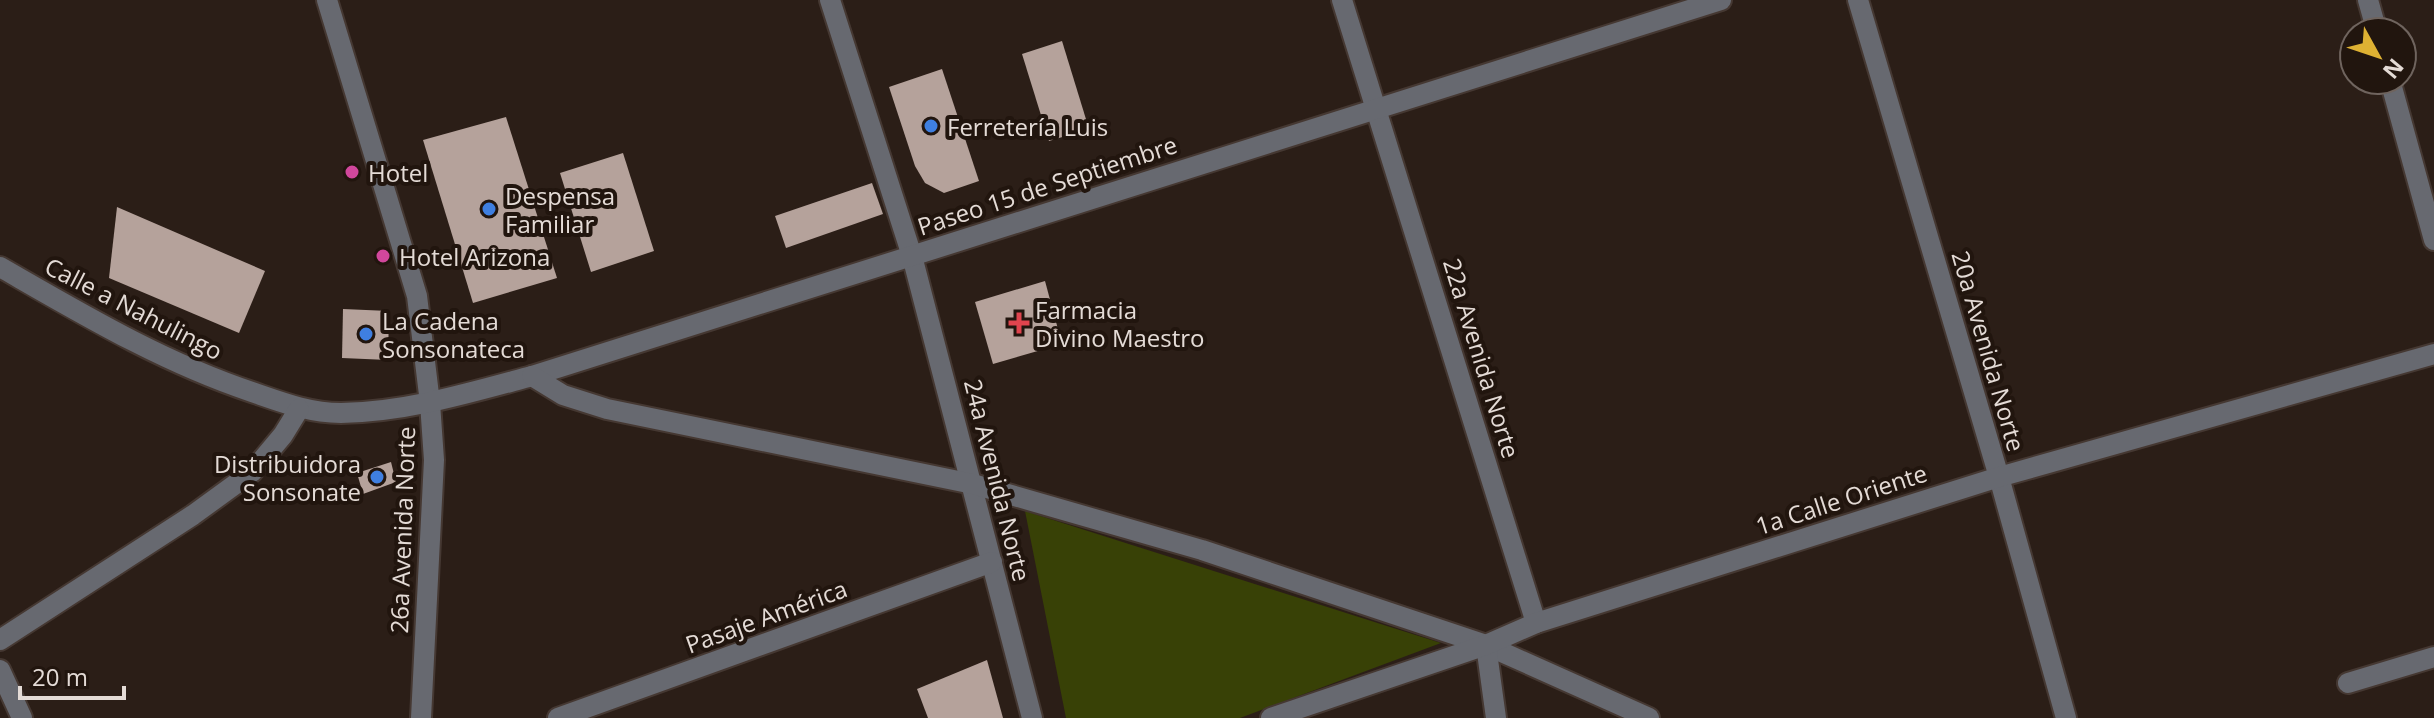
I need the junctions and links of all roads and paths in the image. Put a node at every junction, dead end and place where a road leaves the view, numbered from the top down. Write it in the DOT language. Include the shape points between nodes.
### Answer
graph roads {
  1 [pos="327,0"];
  2 [pos="830,0"];
  3 [pos="1342,0"];
  4 [pos="1721,0"];
  5 [pos="1858,0"];
  6 [pos="2394,96"];
  7 [pos="1378,108"];
  8 [pos="2434,240"];
  9 [pos="912,256"];
  10 [pos="0,267"];
  11 [pos="2434,354"];
  12 [pos="532,376"];
  13 [pos="430,403"];
  14 [pos="386,408"];
  15 [pos="299,409"];
  16 [pos="1999,477"];
  17 [pos="973,484"];
  18 [pos="992,562"];
  19 [pos="1536,623"];
  20 [pos="0,640"];
  21 [pos="1486,645"];
  22 [pos="2434,657"];
  23 [pos="0,670"];
  24 [pos="2348,683"];
  25 [pos="22,718"];
  26 [pos="421,718"];
  27 [pos="558,718"];
  28 [pos="1032,718"];
  29 [pos="1271,718"];
  30 [pos="1496,718"];
  31 [pos="1649,718"];
  32 [pos="2066,718"];
  1 -- 13 [label="street, 26a Avenida Norte" via="417,296"];
  2 -- 9 [label="street, 24a Avenida Norte"];
  3 -- 7 [label="street, 22a Avenida Norte"];
  4 -- 7 [label="street, Paseo 15 de Septiembre"];
  5 -- 16 [label="street, 20a Avenida Norte"];
  6 -- 8 [label="street"];
  7 -- 9 [label="street, Paseo 15 de Septiembre"];
  7 -- 19 [label="street, 22a Avenida Norte"];
  9 -- 12 [label="street, Paseo 15 de Septiembre"];
  9 -- 17 [label="street, 24a Avenida Norte"];
  10 -- 15 [label="street, Calle a Nahulingo" via="114,333 194,371"];
  11 -- 16 [label="street, 1a Calle Oriente"];
  12 -- 13 [label="street, Paseo 15 de Septiembre"];
  12 -- 17 [label="street" via="563,395 607,409"];
  13 -- 14 [label="street, Paseo 15 de Septiembre"];
  13 -- 26 [label="street, 26a Avenida Norte" via="434,460"];
  14 -- 15 [label="street, Calle a Nahulingo" via="340,413"];
  15 -- 20 [label="street" via="252,472"];
  16 -- 19 [label="street, 1a Calle Oriente"];
  16 -- 32 [label="street, 20a Avenida Norte"];
  17 -- 18 [label="street, 24a Avenida Norte"];
  17 -- 21 [label="street" via="1202,550"];
  18 -- 27 [label="street, Pasaje América"];
  18 -- 28 [label="street, 24a Avenida Norte"];
  19 -- 21 [label="street, 1a Calle Oriente"];
  21 -- 29 [label="street, 1a Calle Oriente"];
  21 -- 30 [label="street"];
  21 -- 31 [label="street"];
  22 -- 24 [label="street"];
  23 -- 25 [label="street"];
}
